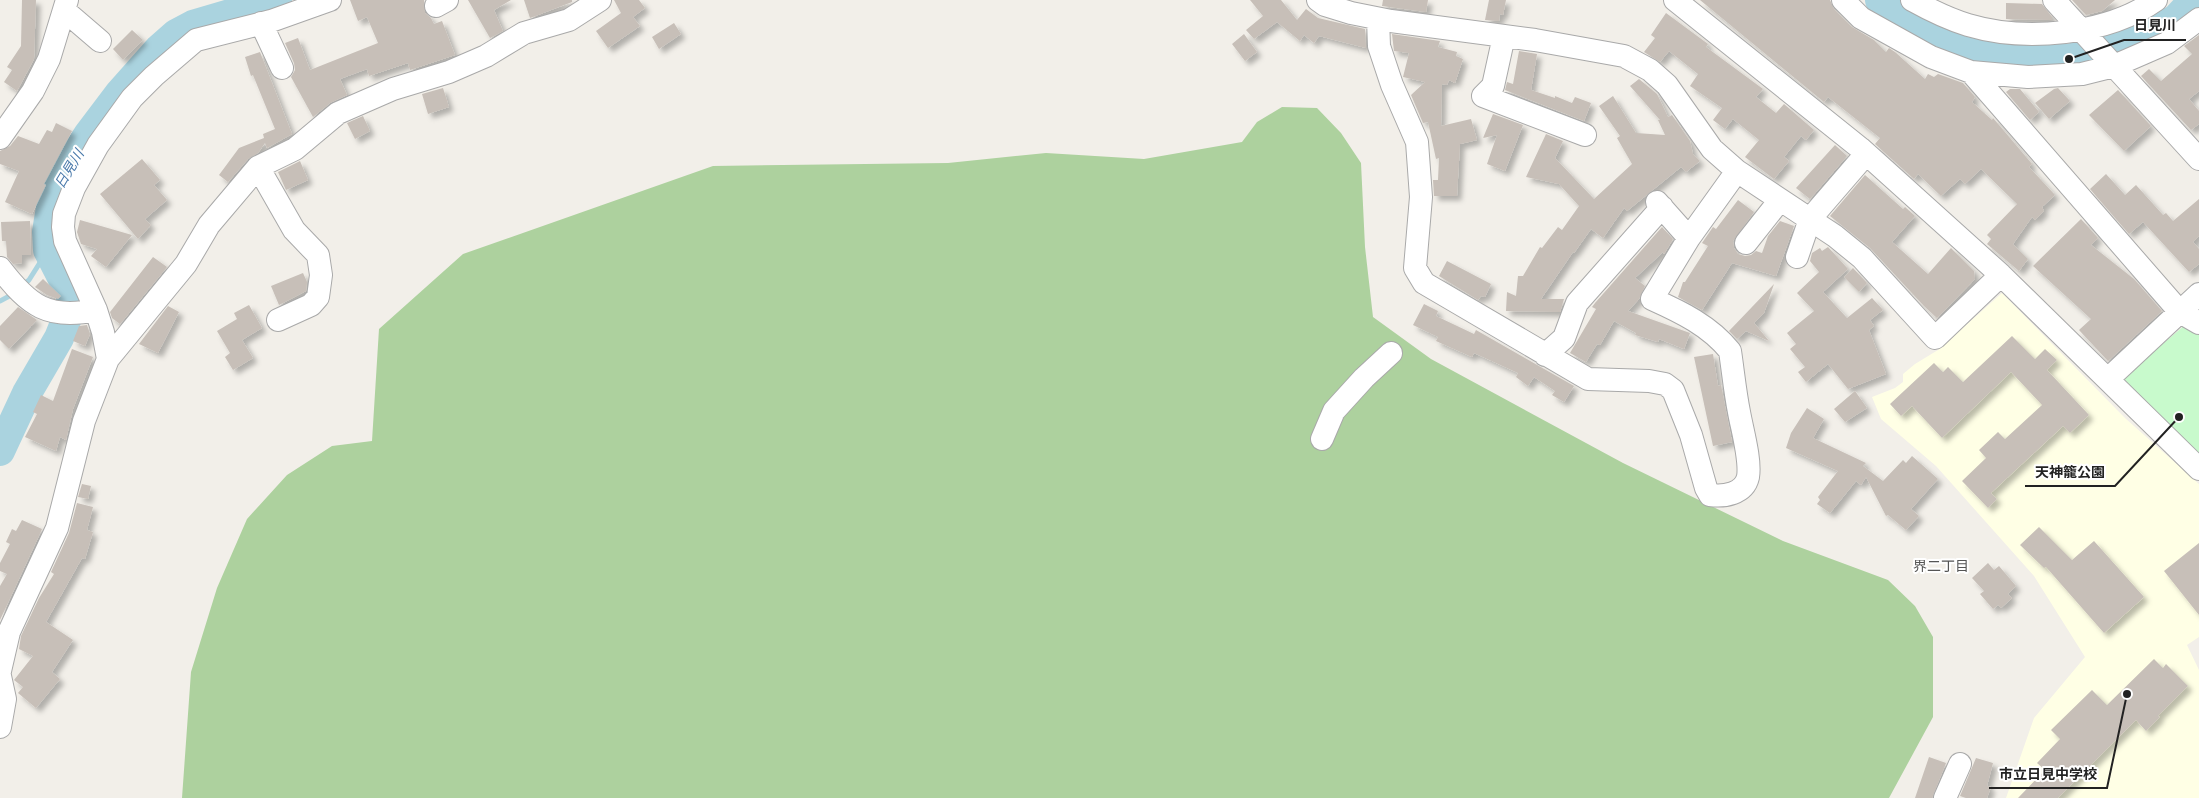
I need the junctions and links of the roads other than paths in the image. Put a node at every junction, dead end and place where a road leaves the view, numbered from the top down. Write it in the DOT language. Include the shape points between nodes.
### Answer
graph roads {
  1 [pos="330,0"];
  2 [pos="600,0"];
  3 [pos="1318,0"];
  4 [pos="1674,0"];
  5 [pos="1843,0"];
  6 [pos="1912,0"];
  7 [pos="2054,0"];
  8 [pos="2156,0"];
  9 [pos="66,6"];
  10 [pos="1378,19"];
  11 [pos="2199,20"];
  12 [pos="262,23"];
  13 [pos="2082,30"];
  14 [pos="1504,36"];
  15 [pos="100,41"];
  16 [pos="2114,66"];
  17 [pos="282,68"];
  18 [pos="1971,72"];
  19 [pos="1585,135"];
  20 [pos="0,138"];
  21 [pos="1866,154"];
  22 [pos="2199,159"];
  23 [pos="258,167"];
  24 [pos="1737,171"];
  25 [pos="1780,200"];
  26 [pos="1810,219"];
  27 [pos="1689,238"];
  28 [pos="1746,243"];
  29 [pos="1797,257"];
  30 [pos="2000,275"];
  31 [pos="12,282"];
  32 [pos="2199,294"];
  33 [pos="2180,312"];
  34 [pos="79,313"];
  35 [pos="278,320"];
  36 [pos="2199,323"];
  37 [pos="1391,353"];
  38 [pos="1545,354"];
  39 [pos="108,359"];
  40 [pos="2108,379"];
  41 [pos="1322,439"];
  42 [pos="2199,469"];
  43 [pos="0,671"];
  44 [pos="0,676"];
  45 [pos="0,727"];
  46 [pos="1960,764"];
  47 [pos="1945,798"];
  1 -- 12 [label="street"];
  2 -- 23 [label="street" via="569,20 524,33 486,56 449,72 393,88 338,114 295,149"];
  3 -- 10 [label="street" via="1325,5"];
  4 -- 21 [label="street"];
  5 -- 18 [label="street" via="1861,18 1896,39 1930,58"];
  6 -- 13 [label="street" via="1936,14 1999,31"];
  7 -- 13 [label="street"];
  8 -- 13 [label="street" via="2115,21"];
  9 -- 15 [label="street"];
  9 -- 20 [label="street" via="49,59 33,91"];
  10 -- 14 [label="street"];
  10 -- 38 [label="street" via="1379,46 1417,142 1421,197 1415,268 1424,283"];
  11 -- 16 [label="street" via="2167,43"];
  12 -- 17 [label="street"];
  12 -- 34 [label="street" via="196,40 132,98 98,145 64,214 65,241"];
  13 -- 16 [label="street"];
  14 -- 19 [label="street" via="1493,86 1483,96"];
  14 -- 24 [label="street" via="1624,56 1650,70 1667,85 1712,149"];
  16 -- 18 [label="street" via="2057,77 2028,78"];
  16 -- 22 [label="street"];
  18 -- 33 [label="street"];
  21 -- 26 [label="street"];
  21 -- 30 [label="street"];
  23 -- 35 [label="street" via="294,230 318,255 321,275 318,297 311,305"];
  23 -- 39 [label="street" via="209,225 186,264"];
  24 -- 25 [label="street"];
  24 -- 27 [label="street"];
  25 -- 26 [label="street"];
  25 -- 28 [label="street"];
  26 -- 29 [label="street"];
  26 -- 30 [label="street" via="1862,258 1934,338"];
  27 -- 38 [label="street" via="1659,205 1576,303 1564,338"];
  27 -- 38 [label="street" via="1652,299 1705,327 1730,351 1746,443 1748,476 1736,492 1710,495 1692,435 1673,390 1665,384 1588,379"];
  30 -- 40 [label="street"];
  31 -- 34 [label="street" via="50,312"];
  32 -- 33 [label="street"];
  33 -- 36 [label="street"];
  33 -- 40 [label="street"];
  34 -- 39 [label="street" via="103,332"];
  37 -- 41 [label="street" via="1334,411"];
  39 -- 43 [label="street" via="84,421 57,528 9,632"];
  40 -- 42 [label="street"];
  44 -- 45 [label="street" via="5,699"];
  46 -- 47 [label="street"];
}
